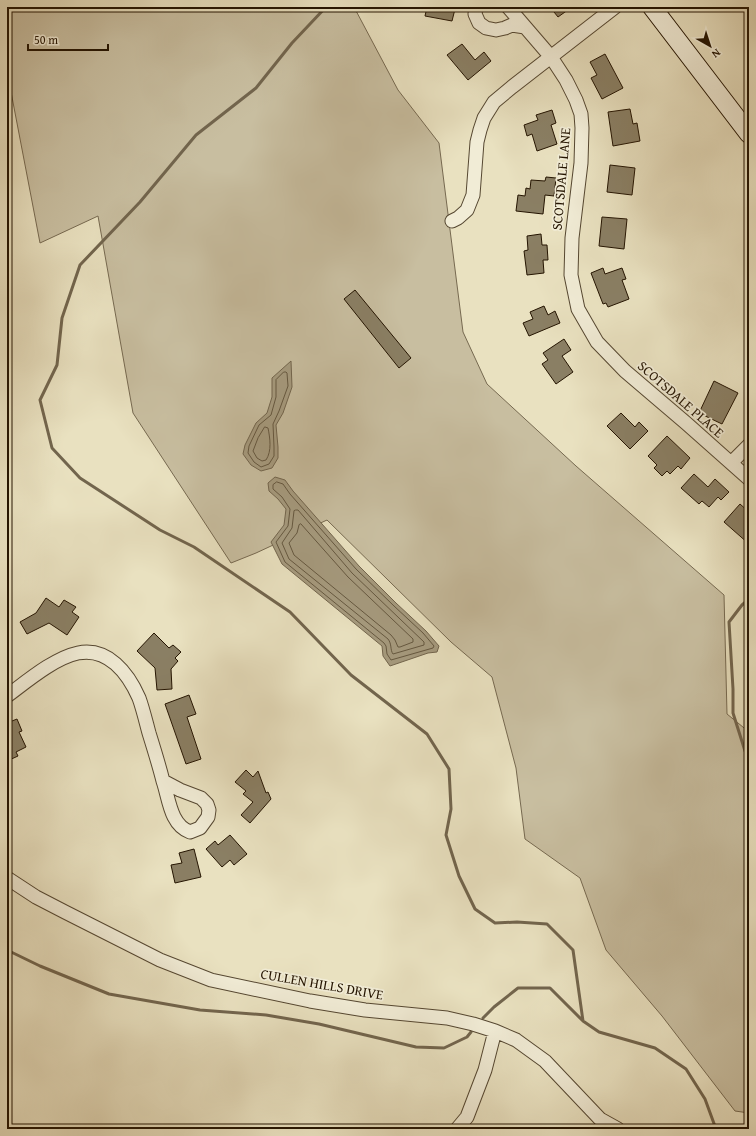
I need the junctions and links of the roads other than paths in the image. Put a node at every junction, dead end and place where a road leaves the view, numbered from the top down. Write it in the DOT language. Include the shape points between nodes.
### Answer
graph roads {
  1 [pos="476,7"];
  2 [pos="508,7"];
  3 [pos="615,7"];
  4 [pos="652,7"];
  5 [pos="525,27"];
  6 [pos="550,57"];
  7 [pos="749,134"];
  8 [pos="452,221"];
  9 [pos="595,340"];
  10 [pos="749,445"];
  11 [pos="731,463"];
  12 [pos="749,479"];
  13 [pos="7,696"];
  14 [pos="163,780"];
  15 [pos="7,878"];
  16 [pos="496,1031"];
  17 [pos="457,1129"];
  18 [pos="618,1129"];
  1 -- 5 [label="street" via="475,14 479,23 486,28 496,30 512,25"];
  2 -- 5 [label="street, SCOTSDALE LANE"];
  3 -- 6 [label="street"];
  4 -- 7 [label="street"];
  5 -- 6 [label="street, SCOTSDALE LANE"];
  6 -- 8 [label="street" via="494,102 484,118 477,142 473,195 467,210"];
  6 -- 9 [label="street, SCOTSDALE LANE" via="571,89 581,114 581,163 572,238 571,274 578,309"];
  9 -- 11 [label="street, SCOTSDALE PLACE" via="625,371"];
  10 -- 11 [label="street"];
  11 -- 12 [label="street, SCOTSDALE PLACE"];
  13 -- 14 [label="street" via="60,660 92,652 103,656 123,672 139,699"];
  15 -- 16 [label="street, CULLEN HILLS DRIVE" via="36,897 160,960 211,980 365,1010 447,1018"];
  16 -- 17 [label="street" via="485,1070 467,1117"];
  16 -- 18 [label="street, CULLEN HILLS DRIVE" via="516,1040 545,1061 600,1119"];
}
